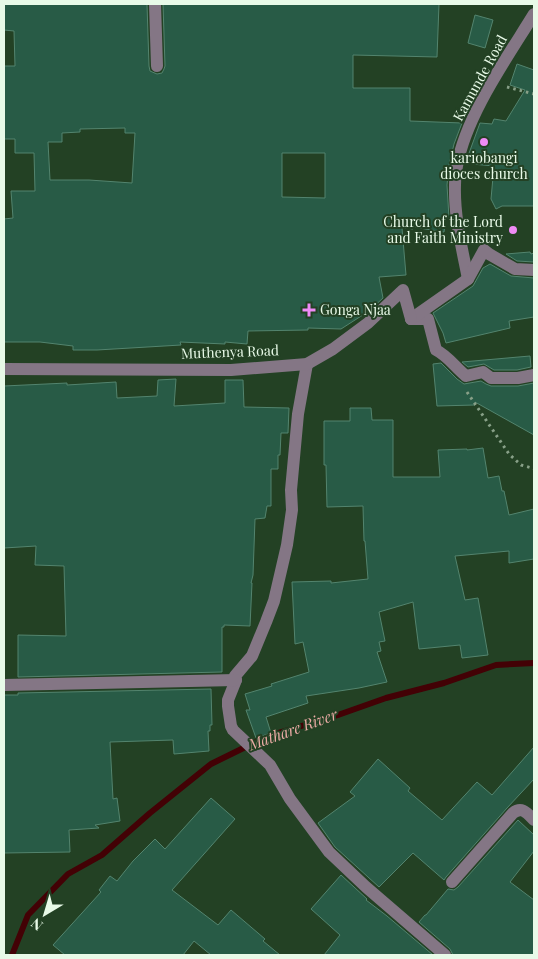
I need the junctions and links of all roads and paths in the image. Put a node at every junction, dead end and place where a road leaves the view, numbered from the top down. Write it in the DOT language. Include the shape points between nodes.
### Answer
graph roads {
  1 [pos="155,4"];
  2 [pos="534,14"];
  3 [pos="157,66"];
  4 [pos="534,270"];
  5 [pos="468,279"];
  6 [pos="412,319"];
  7 [pos="307,364"];
  8 [pos="4,369"];
  9 [pos="534,375"];
  10 [pos="466,376"];
  11 [pos="534,469"];
  12 [pos="236,680"];
  13 [pos="4,685"];
  14 [pos="534,820"];
  15 [pos="452,882"];
  16 [pos="445,955"];
  1 -- 3 [label="street"];
  2 -- 5 [label="street, Kamunde Road" via="483,100 467,132 459,159 454,182 455,211"];
  4 -- 5 [label="street" via="515,269 484,250"];
  5 -- 6 [label="street"];
  6 -- 7 [label="street, Muthenya Road" via="403,290 368,323"];
  6 -- 10 [label="street" via="428,319 436,350"];
  7 -- 8 [label="street, Muthenya Road" via="231,370"];
  7 -- 12 [label="street" via="298,414 287,545 274,602 252,656 235,676"];
  9 -- 10 [label="street" via="492,378 483,372"];
  10 -- 11 [label="path" via="463,386 508,454 521,465"];
  12 -- 13 [label="street"];
  12 -- 16 [label="street" via="228,700 231,726 270,765 290,799 329,852"];
  14 -- 15 [label="street" via="521,809 513,812"];
}
